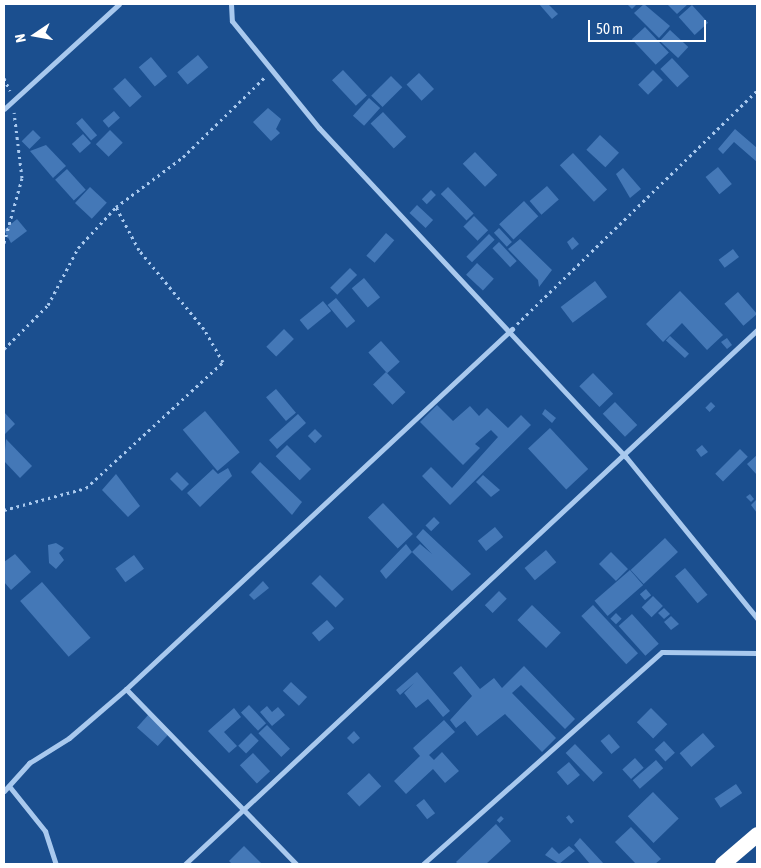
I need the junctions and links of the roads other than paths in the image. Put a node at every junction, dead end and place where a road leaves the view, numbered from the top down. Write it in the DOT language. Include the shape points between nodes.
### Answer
graph roads {
  1 [pos="119,4"];
  2 [pos="230,4"];
  3 [pos="4,109"];
  4 [pos="512,329"];
  5 [pos="757,330"];
  6 [pos="626,457"];
  7 [pos="757,618"];
  8 [pos="757,654"];
  9 [pos="126,689"];
  10 [pos="9,786"];
  11 [pos="4,791"];
  12 [pos="244,810"];
  13 [pos="757,834"];
  14 [pos="56,864"];
  15 [pos="185,864"];
  16 [pos="296,864"];
  17 [pos="423,864"];
  18 [pos="722,864"];
  1 -- 3 [label="street"];
  2 -- 4 [label="street" via="232,21 274,68 319,128"];
  4 -- 6 [label="street"];
  4 -- 9 [label="street"];
  5 -- 6 [label="street"];
  6 -- 7 [label="street"];
  6 -- 12 [label="street"];
  8 -- 17 [label="street" via="662,652"];
  9 -- 10 [label="street" via="69,738 29,763"];
  9 -- 12 [label="street"];
  10 -- 11 [label="street"];
  10 -- 14 [label="street" via="45,832"];
  12 -- 15 [label="street"];
  12 -- 16 [label="street"];
  13 -- 18 [label="highway"];
}
